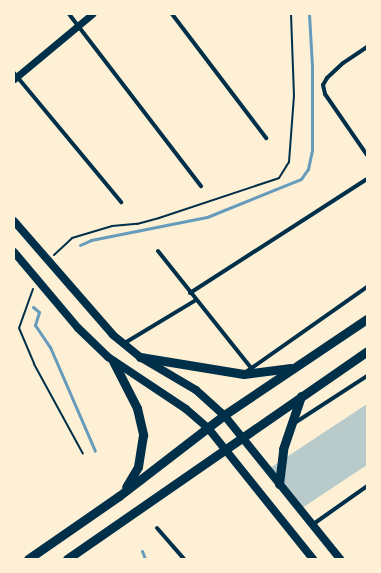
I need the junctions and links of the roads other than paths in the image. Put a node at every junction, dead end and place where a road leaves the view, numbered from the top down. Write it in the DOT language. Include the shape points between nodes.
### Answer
graph roads {
  1 [pos="69,14"];
  2 [pos="92,14"];
  3 [pos="172,14"];
  4 [pos="78,26"];
  5 [pos="367,47"];
  6 [pos="15,77"];
  7 [pos="266,138"];
  8 [pos="367,155"];
  9 [pos="367,179"];
  10 [pos="201,186"];
  11 [pos="121,202"];
  12 [pos="14,221"];
  13 [pos="158,251"];
  14 [pos="14,252"];
  15 [pos="367,287"];
  16 [pos="190,293"];
  17 [pos="196,300"];
  18 [pos="367,319"];
  19 [pos="122,344"];
  20 [pos="367,351"];
  21 [pos="140,357"];
  22 [pos="113,361"];
  23 [pos="296,367"];
  24 [pos="248,371"];
  25 [pos="367,376"];
  26 [pos="301,396"];
  27 [pos="224,415"];
  28 [pos="290,427"];
  29 [pos="208,428"];
  30 [pos="242,436"];
  31 [pos="224,448"];
  32 [pos="279,484"];
  33 [pos="367,486"];
  34 [pos="119,496"];
  35 [pos="311,525"];
  36 [pos="157,528"];
  37 [pos="28,559"];
  38 [pos="67,559"];
  39 [pos="184,559"];
  40 [pos="313,559"];
  41 [pos="340,559"];
  1 -- 4 [label="street"];
  2 -- 4 [label="street"];
  3 -- 7 [label="street"];
  4 -- 6 [label="street"];
  4 -- 10 [label="street"];
  5 -- 8 [label="street" via="343,63 326,78 323,85 324,94"];
  6 -- 11 [label="street"];
  9 -- 16 [label="street"];
  12 -- 19 [label="main road"];
  13 -- 16 [label="street"];
  14 -- 22 [label="main road" via="78,328"];
  15 -- 24 [label="street"];
  16 -- 17 [label="street"];
  17 -- 19 [label="street"];
  17 -- 24 [label="street"];
  18 -- 23 [label="main road"];
  19 -- 21 [label="main road"];
  20 -- 26 [label="main road"];
  21 -- 24 [label="main road"];
  21 -- 27 [label="main road" via="181,380"];
  22 -- 29 [label="main road" via="186,409"];
  22 -- 34 [label="main road" via="137,408 142,435 138,468"];
  23 -- 24 [label="main road" via="274,372"];
  23 -- 27 [label="main road"];
  25 -- 28 [label="street"];
  26 -- 28 [label="main road"];
  26 -- 30 [label="main road"];
  27 -- 29 [label="main road"];
  27 -- 30 [label="main road"];
  28 -- 32 [label="main road" via="282,449"];
  29 -- 31 [label="main road"];
  29 -- 34 [label="main road"];
  30 -- 31 [label="main road"];
  30 -- 32 [label="main road"];
  31 -- 38 [label="main road"];
  31 -- 40 [label="main road"];
  32 -- 35 [label="main road"];
  33 -- 35 [label="street"];
  34 -- 37 [label="main road"];
  35 -- 41 [label="main road"];
  36 -- 39 [label="street"];
}
